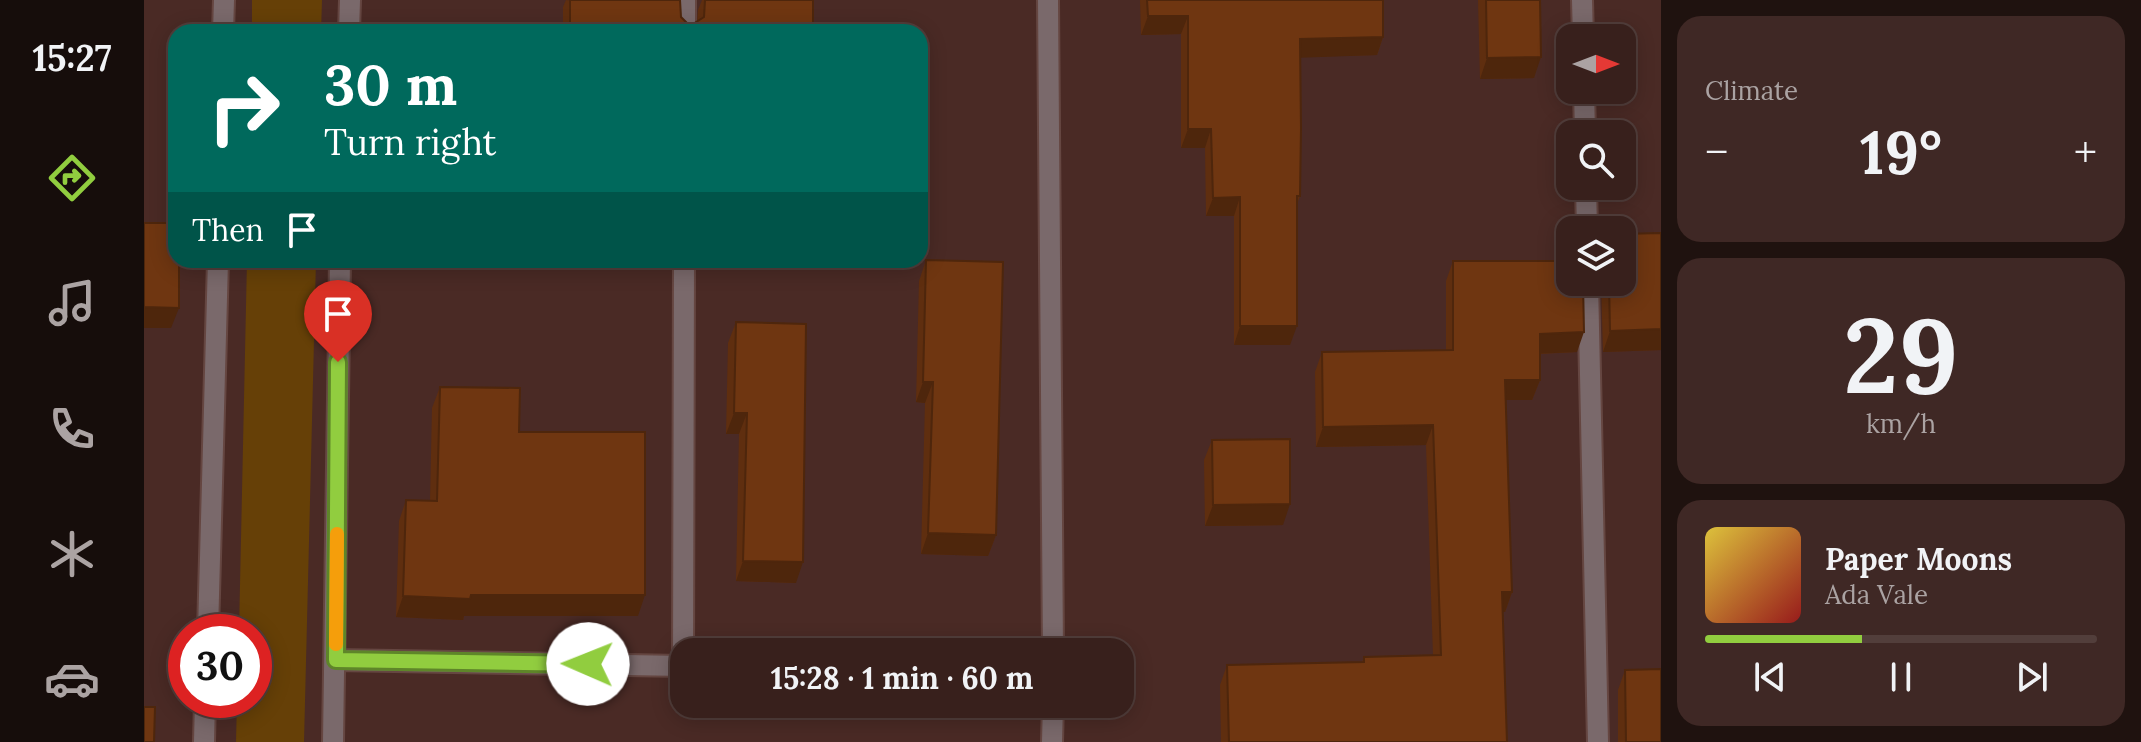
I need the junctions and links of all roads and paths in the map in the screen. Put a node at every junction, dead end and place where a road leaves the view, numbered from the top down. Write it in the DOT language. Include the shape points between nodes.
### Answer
graph roads {
  1 [pos="224,0"];
  2 [pos="350,0"];
  3 [pos="685,0"];
  4 [pos="1048,0"];
  5 [pos="1582,0"];
  6 [pos="223,24"];
  7 [pos="349,24"];
  8 [pos="685,24"];
  9 [pos="1583,24"];
  10 [pos="218,268"];
  11 [pos="340,268"];
  12 [pos="684,268"];
  13 [pos="1588,296"];
  14 [pos="208,614"];
  15 [pos="684,638"];
  16 [pos="1053,638"];
  17 [pos="336,660"];
  18 [pos="670,666"];
  19 [pos="205,718"];
  20 [pos="1053,718"];
  21 [pos="204,742"];
  22 [pos="333,742"];
  23 [pos="1052,742"];
  24 [pos="1598,742"];
  1 -- 6 [label="street"];
  2 -- 7 [label="street"];
  3 -- 8 [label="street"];
  4 -- 16 [label="street"];
  5 -- 9 [label="street"];
  10 -- 14 [label="street"];
  11 -- 17 [label="street"];
  12 -- 15 [label="street"];
  13 -- 24 [label="street"];
  17 -- 18 [label="street"];
  17 -- 22 [label="street"];
  19 -- 21 [label="street"];
  20 -- 23 [label="street"];
}
